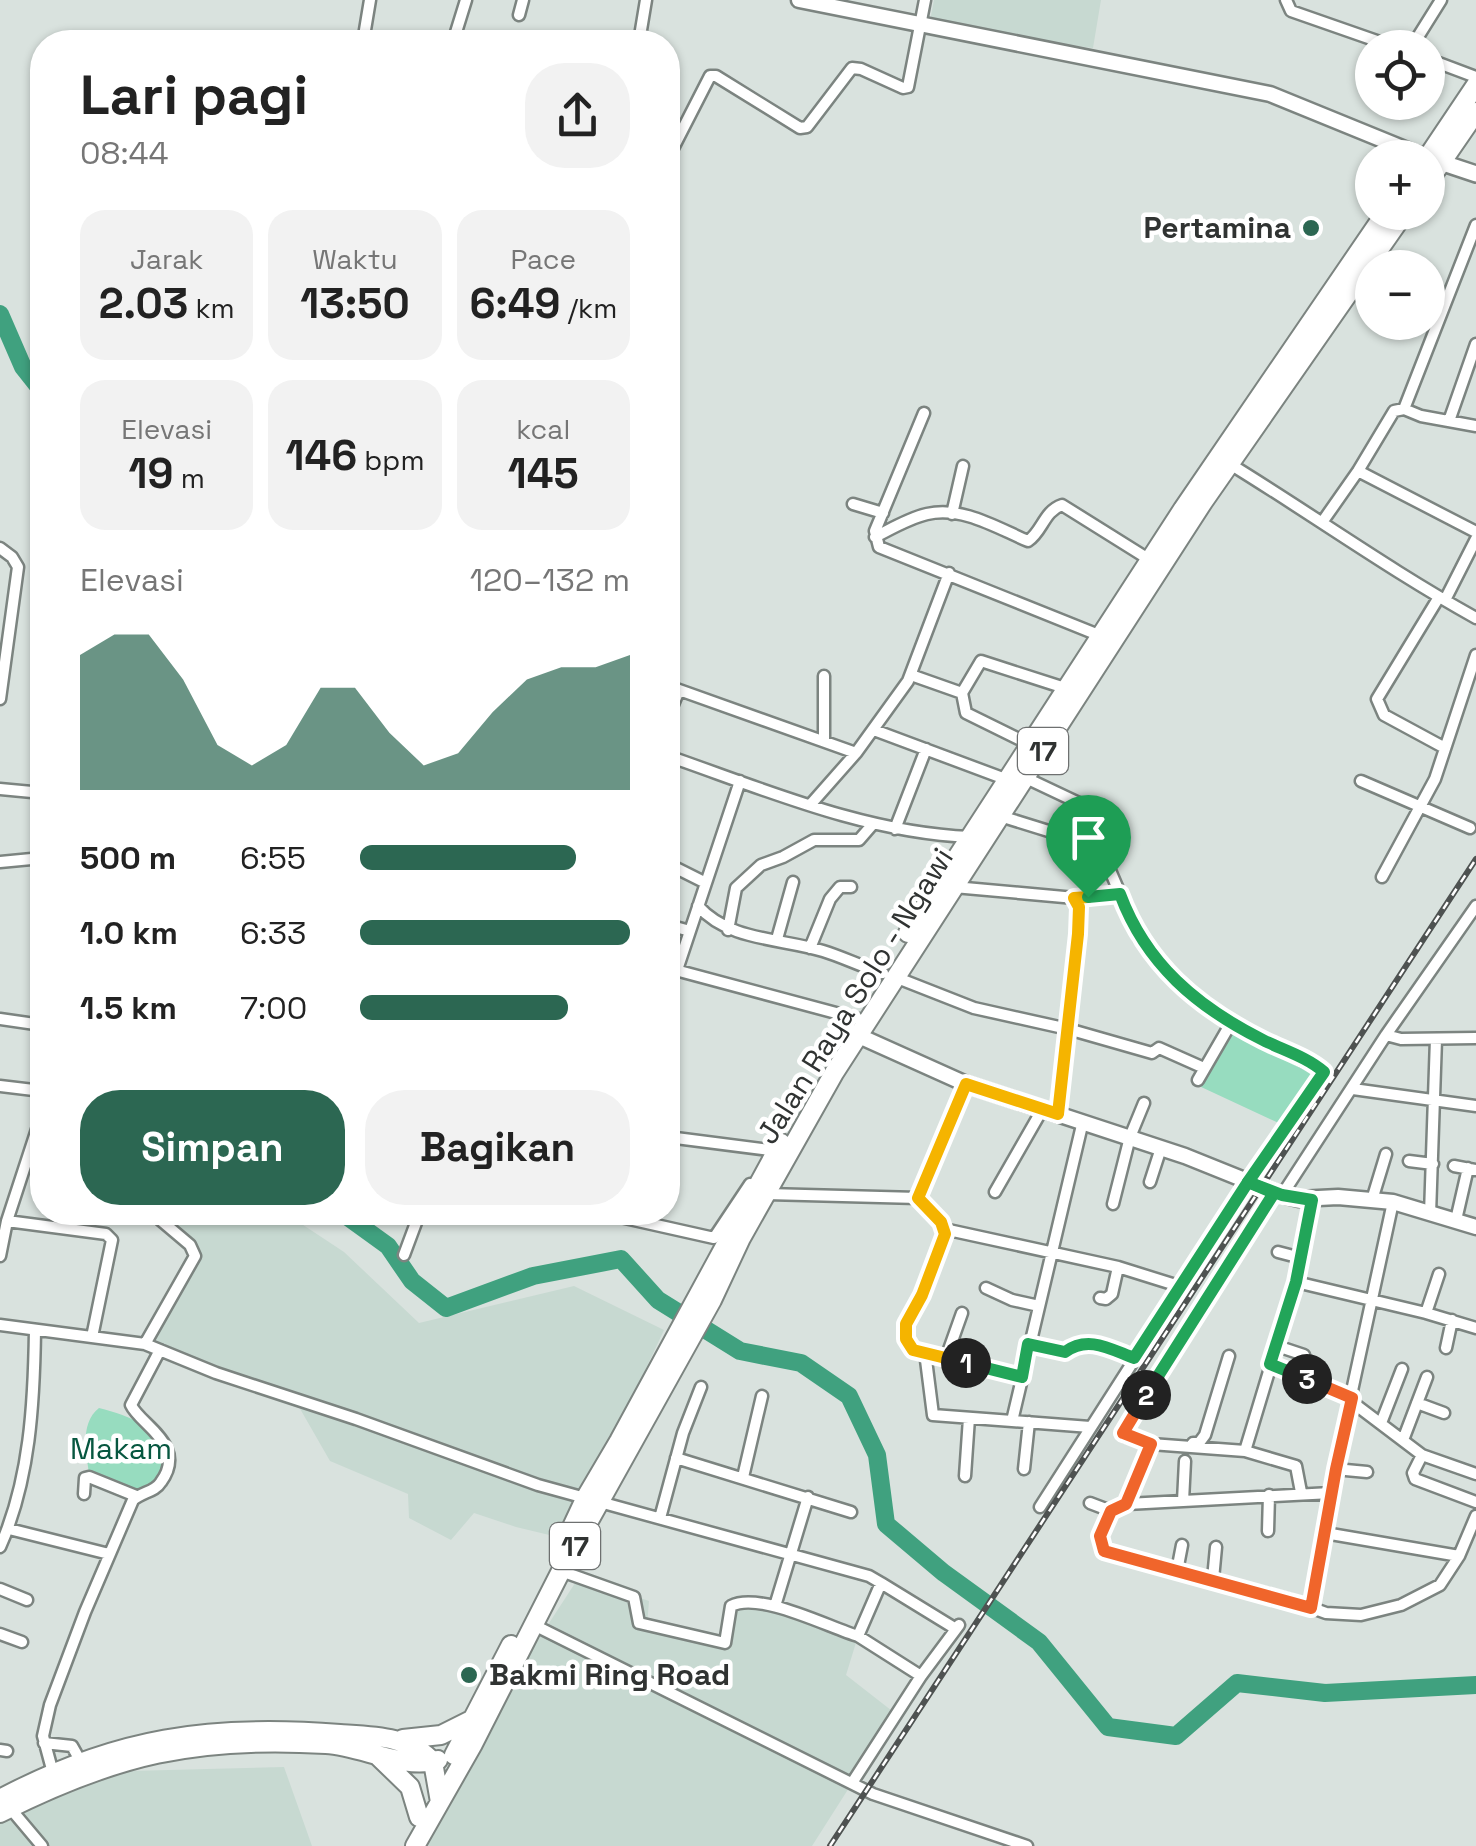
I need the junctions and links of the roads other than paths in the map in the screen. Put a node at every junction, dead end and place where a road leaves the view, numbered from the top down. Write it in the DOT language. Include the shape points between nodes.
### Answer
graph roads {
  1 [pos="370,0"];
  2 [pos="466,0"];
  3 [pos="523,0"];
  4 [pos="646,0"];
  5 [pos="800,0"];
  6 [pos="925,0"];
  7 [pos="1286,0"];
  8 [pos="1441,0"];
  9 [pos="519,14"];
  10 [pos="922,24"];
  11 [pos="366,30"];
  12 [pos="457,30"];
  13 [pos="641,30"];
  14 [pos="1422,30"];
  15 [pos="1355,33"];
  16 [pos="1445,67"];
  17 [pos="1476,81"];
  18 [pos="1476,112"];
  19 [pos="680,135"];
  20 [pos="1384,140"];
  21 [pos="1442,140"];
  22 [pos="1445,144"];
  23 [pos="1445,164"];
  24 [pos="1476,174"];
  25 [pos="1476,225"];
  26 [pos="1374,230"];
  27 [pos="1392,230"];
  28 [pos="1476,344"];
  29 [pos="1404,409"];
  30 [pos="924,413"];
  31 [pos="1448,422"];
  32 [pos="1476,426"];
  33 [pos="1230,464"];
  34 [pos="963,466"];
  35 [pos="1358,472"];
  36 [pos="853,504"];
  37 [pos="883,512"];
  38 [pos="952,514"];
  39 [pos="1322,520"];
  40 [pos="1476,535"];
  41 [pos="875,537"];
  42 [pos="0,548"];
  43 [pos="1150,560"];
  44 [pos="949,573"];
  45 [pos="1442,598"];
  46 [pos="6,614"];
  47 [pos="1476,618"];
  48 [pos="1102,636"];
  49 [pos="1476,655"];
  50 [pos="911,675"];
  51 [pos="824,676"];
  52 [pos="680,690"];
  53 [pos="1068,690"];
  54 [pos="962,694"];
  55 [pos="0,696"];
  56 [pos="874,730"];
  57 [pos="824,739"];
  58 [pos="1031,745"];
  59 [pos="1445,748"];
  60 [pos="926,749"];
  61 [pos="856,752"];
  62 [pos="680,760"];
  63 [pos="1017,779"];
  64 [pos="740,781"];
  65 [pos="1361,781"];
  66 [pos="0,789"];
  67 [pos="30,792"];
  68 [pos="811,804"];
  69 [pos="1420,805"];
  70 [pos="1100,813"];
  71 [pos="1000,816"];
  72 [pos="872,824"];
  73 [pos="1470,828"];
  74 [pos="894,829"];
  75 [pos="971,837"];
  76 [pos="30,859"];
  77 [pos="0,862"];
  78 [pos="680,870"];
  79 [pos="1382,877"];
  80 [pos="793,882"];
  81 [pos="706,883"];
  82 [pos="851,887"];
  83 [pos="954,887"];
  84 [pos="1120,894"];
  85 [pos="1074,898"];
  86 [pos="698,906"];
  87 [pos="1476,906"];
  88 [pos="680,928"];
  89 [pos="728,930"];
  90 [pos="690,931"];
  91 [pos="778,939"];
  92 [pos="810,948"];
  93 [pos="680,951"];
  94 [pos="680,974"];
  95 [pos="888,975"];
  96 [pos="0,1020"];
  97 [pos="30,1024"];
  98 [pos="1230,1024"];
  99 [pos="857,1026"];
  100 [pos="1068,1029"];
  101 [pos="1386,1035"];
  102 [pos="1476,1038"];
  103 [pos="1436,1039"];
  104 [pos="1204,1068"];
  105 [pos="1198,1080"];
  106 [pos="966,1084"];
  107 [pos="0,1086"];
  108 [pos="1352,1088"];
  109 [pos="30,1090"];
  110 [pos="1436,1100"];
  111 [pos="1144,1104"];
  112 [pos="1476,1106"];
  113 [pos="1042,1110"];
  114 [pos="1058,1114"];
  115 [pos="1083,1122"];
  116 [pos="1130,1137"];
  117 [pos="680,1139"];
  118 [pos="1161,1148"];
  119 [pos="773,1150"];
  120 [pos="30,1151"];
  121 [pos="1386,1154"];
  122 [pos="27,1160"];
  123 [pos="30,1161"];
  124 [pos="1409,1162"];
  125 [pos="1433,1164"];
  126 [pos="1454,1166"];
  127 [pos="1472,1169"];
  128 [pos="1150,1182"];
  129 [pos="1248,1182"];
  130 [pos="995,1192"];
  131 [pos="767,1194"];
  132 [pos="1278,1194"];
  133 [pos="918,1198"];
  134 [pos="1312,1200"];
  135 [pos="1372,1200"];
  136 [pos="1393,1202"];
  137 [pos="1113,1204"];
  138 [pos="1430,1214"];
  139 [pos="1456,1220"];
  140 [pos="7,1221"];
  141 [pos="30,1224"];
  142 [pos="37,1225"];
  143 [pos="166,1225"];
  144 [pos="415,1225"];
  145 [pos="661,1225"];
  146 [pos="1476,1227"];
  147 [pos="944,1229"];
  148 [pos="1052,1252"];
  149 [pos="1278,1252"];
  150 [pos="0,1256"];
  151 [pos="404,1256"];
  152 [pos="1302,1258"];
  153 [pos="1118,1266"];
  154 [pos="1439,1274"];
  155 [pos="1296,1282"];
  156 [pos="1182,1286"];
  157 [pos="986,1288"];
  158 [pos="1100,1298"];
  159 [pos="1372,1302"];
  160 [pos="701,1303"];
  161 [pos="1038,1306"];
  162 [pos="962,1313"];
  163 [pos="1426,1313"];
  164 [pos="1452,1320"];
  165 [pos="0,1325"];
  166 [pos="1476,1328"];
  167 [pos="35,1330"];
  168 [pos="92,1337"];
  169 [pos="145,1344"];
  170 [pos="1028,1344"];
  171 [pos="1276,1346"];
  172 [pos="1446,1348"];
  173 [pos="160,1350"];
  174 [pos="925,1352"];
  175 [pos="1228,1356"];
  176 [pos="1304,1356"];
  177 [pos="946,1358"];
  178 [pos="1134,1358"];
  179 [pos="1270,1364"];
  180 [pos="1402,1369"];
  181 [pos="1022,1377"];
  182 [pos="1426,1377"];
  183 [pos="701,1387"];
  184 [pos="762,1396"];
  185 [pos="1352,1400"];
  186 [pos="1417,1404"];
  187 [pos="1444,1413"];
  188 [pos="969,1418"];
  189 [pos="1012,1421"];
  190 [pos="1029,1422"];
  191 [pos="1382,1422"];
  192 [pos="1090,1427"];
  193 [pos="1402,1440"];
  194 [pos="1154,1444"];
  195 [pos="1245,1451"];
  196 [pos="1422,1455"];
  197 [pos="676,1458"];
  198 [pos="1184,1461"];
  199 [pos="1024,1469"];
  200 [pos="1336,1469"];
  201 [pos="1367,1472"];
  202 [pos="1476,1474"];
  203 [pos="965,1476"];
  204 [pos="743,1477"];
  205 [pos="1301,1492"];
  206 [pos="1332,1493"];
  207 [pos="84,1494"];
  208 [pos="1269,1495"];
  209 [pos="136,1496"];
  210 [pos="808,1497"];
  211 [pos="592,1499"];
  212 [pos="1183,1500"];
  213 [pos="1476,1502"];
  214 [pos="1090,1503"];
  215 [pos="1126,1504"];
  216 [pos="1040,1506"];
  217 [pos="1111,1511"];
  218 [pos="851,1512"];
  219 [pos="1476,1516"];
  220 [pos="660,1518"];
  221 [pos="9,1529"];
  222 [pos="1268,1531"];
  223 [pos="1325,1533"];
  224 [pos="1182,1545"];
  225 [pos="1216,1546"];
  226 [pos="0,1547"];
  227 [pos="108,1554"];
  228 [pos="790,1555"];
  229 [pos="1459,1556"];
  230 [pos="1177,1570"];
  231 [pos="561,1571"];
  232 [pos="1213,1579"];
  233 [pos="881,1582"];
  234 [pos="0,1589"];
  235 [pos="27,1600"];
  236 [pos="775,1606"];
  237 [pos="1311,1608"];
  238 [pos="534,1625"];
  239 [pos="0,1634"];
  240 [pos="858,1636"];
  241 [pos="22,1642"];
  242 [pos="921,1676"];
  243 [pos="472,1720"];
  244 [pos="44,1743"];
  245 [pos="380,1746"];
  246 [pos="462,1751"];
  247 [pos="81,1762"];
  248 [pos="433,1762"];
  249 [pos="53,1773"];
  250 [pos="852,1783"];
  251 [pos="439,1793"];
  252 [pos="3,1802"];
  253 [pos="419,1817"];
  254 [pos="42,1846"];
  255 [pos="402,1846"];
  256 [pos="415,1846"];
  257 [pos="1027,1846"];
  1 -- 11 [label="street"];
  2 -- 12 [label="street"];
  3 -- 9 [label="street"];
  4 -- 13 [label="street"];
  5 -- 10 [label="street"];
  6 -- 10 [label="street"];
  7 -- 15 [label="street" via="1291,11"];
  8 -- 14 [label="street"];
  10 -- 19 [label="street" via="908,86 852,68 807,127 794,127 710,76"];
  10 -- 20 [label="street" via="1270,94"];
  16 -- 17 [label="street"];
  17 -- 21 [label="highway"];
  18 -- 22 [label="highway"];
  23 -- 24 [label="main road"];
  25 -- 29 [label="street"];
  26 -- 43 [label="highway, Jalan Raya Solo - Ngawi / 17"];
  27 -- 33 [label="highway, Jalan Raya Solo - Ngawi / 17"];
  28 -- 31 [label="street"];
  29 -- 31 [label="street"];
  29 -- 35 [label="street" via="1394,411"];
  30 -- 37 [label="street"];
  31 -- 32 [label="street"];
  33 -- 39 [label="street"];
  33 -- 63 [label="highway, Jalan Raya Solo - Ngawi / 17"];
  34 -- 38 [label="street"];
  35 -- 39 [label="street"];
  35 -- 40 [label="street"];
  36 -- 37 [label="street"];
  37 -- 41 [label="street"];
  38 -- 41 [label="street" via="925,514"];
  38 -- 43 [label="street" via="1028,541 1062,506"];
  39 -- 45 [label="street"];
  40 -- 45 [label="street"];
  41 -- 44 [label="street" via="886,550"];
  42 -- 46 [label="street" via="18,566"];
  43 -- 48 [label="highway, Jalan Raya Solo - Ngawi / 17"];
  44 -- 48 [label="street"];
  44 -- 50 [label="street"];
  45 -- 47 [label="street"];
  45 -- 59 [label="street" via="1377,699 1384,715"];
  46 -- 55 [label="street"];
  48 -- 53 [label="highway, Jalan Raya Solo - Ngawi / 17"];
  49 -- 59 [label="street"];
  50 -- 54 [label="street"];
  50 -- 56 [label="street"];
  51 -- 57 [label="street"];
  52 -- 57 [label="street"];
  53 -- 54 [label="street" via="981,661"];
  53 -- 58 [label="highway, Jalan Raya Solo - Ngawi / 17"];
  54 -- 58 [label="street" via="966,713"];
  56 -- 60 [label="street"];
  56 -- 61 [label="street"];
  57 -- 61 [label="street"];
  58 -- 63 [label="highway, Jalan Raya Solo - Ngawi / 17"];
  59 -- 69 [label="street"];
  60 -- 63 [label="street"];
  60 -- 74 [label="street"];
  61 -- 68 [label="street"];
  62 -- 64 [label="street"];
  63 -- 70 [label="street"];
  63 -- 71 [label="highway, Jalan Raya Solo - Ngawi / 17"];
  63 -- 75 [label="highway, Jalan Raya Solo - Ngawi / 17"];
  64 -- 68 [label="street"];
  64 -- 81 [label="street"];
  65 -- 69 [label="street"];
  66 -- 67 [label="street"];
  68 -- 72 [label="street"];
  69 -- 73 [label="street"];
  69 -- 79 [label="street"];
  71 -- 83 [label="highway, Jalan Raya Solo - Ngawi / 17"];
  71 -- 84 [label="street" via="1100,847"];
  72 -- 74 [label="street"];
  72 -- 89 [label="street" via="858,840 814,840 761,866 736,888"];
  74 -- 75 [label="street"];
  75 -- 95 [label="highway, Jalan Raya Solo - Ngawi / 17"];
  76 -- 77 [label="street"];
  78 -- 81 [label="street"];
  80 -- 91 [label="street"];
  81 -- 86 [label="street"];
  82 -- 92 [label="street" via="835,890"];
  83 -- 85 [label="street"];
  83 -- 95 [label="highway, Jalan Raya Solo - Ngawi / 17"];
  84 -- 85 [label="street"];
  84 -- 98 [label="street" via="1139,938 1161,966"];
  85 -- 100 [label="street" via="1080,912"];
  86 -- 89 [label="street"];
  86 -- 90 [label="street"];
  87 -- 101 [label="street"];
  88 -- 90 [label="street"];
  89 -- 91 [label="street"];
  90 -- 93 [label="street"];
  91 -- 92 [label="street"];
  92 -- 95 [label="street"];
  94 -- 99 [label="street"];
  95 -- 99 [label="highway, Jalan Raya Solo - Ngawi / 17"];
  95 -- 100 [label="street" via="974,1008"];
  96 -- 97 [label="street"];
  98 -- 104 [label="street"];
  98 -- 129 [label="street" via="1324,1072"];
  99 -- 106 [label="street"];
  99 -- 119 [label="highway, Jalan Raya Solo - Ngawi / 17"];
  99 -- 131 [label="highway, Jalan Raya Solo - Ngawi / 17"];
  100 -- 104 [label="street" via="1152,1053 1159,1048"];
  100 -- 114 [label="street"];
  101 -- 103 [label="street"];
  101 -- 108 [label="street"];
  102 -- 103 [label="street"];
  103 -- 110 [label="street"];
  104 -- 105 [label="street"];
  106 -- 113 [label="street"];
  106 -- 133 [label="street"];
  107 -- 109 [label="street"];
  108 -- 110 [label="street"];
  108 -- 132 [label="street"];
  110 -- 112 [label="street"];
  110 -- 125 [label="street"];
  111 -- 116 [label="street"];
  113 -- 114 [label="street"];
  113 -- 130 [label="street"];
  114 -- 115 [label="street"];
  115 -- 116 [label="street"];
  115 -- 148 [label="street"];
  116 -- 118 [label="street"];
  116 -- 137 [label="street"];
  117 -- 119 [label="street"];
  118 -- 128 [label="street"];
  118 -- 129 [label="street"];
  119 -- 145 [label="street" via="716,1237"];
  119 -- 160 [label="highway, Jalan Raya Solo - Ngawi / 17"];
  120 -- 122 [label="street"];
  121 -- 135 [label="street"];
  122 -- 123 [label="street"];
  122 -- 140 [label="street"];
  124 -- 125 [label="street"];
  125 -- 138 [label="street"];
  126 -- 127 [label="street"];
  127 -- 139 [label="street"];
  129 -- 132 [label="street"];
  129 -- 156 [label="street"];
  131 -- 133 [label="street"];
  131 -- 160 [label="highway, Jalan Raya Solo - Ngawi / 17"];
  132 -- 134 [label="street"];
  132 -- 194 [label="street" via="1123,1430"];
  133 -- 147 [label="street"];
  134 -- 135 [label="street"];
  134 -- 152 [label="street"];
  135 -- 136 [label="street"];
  136 -- 138 [label="street"];
  136 -- 159 [label="street"];
  138 -- 139 [label="street"];
  139 -- 146 [label="street"];
  140 -- 141 [label="street"];
  140 -- 150 [label="street"];
  142 -- 168 [label="street" via="112,1240"];
  143 -- 169 [label="street" via="194,1256"];
  144 -- 151 [label="street"];
  147 -- 148 [label="street"];
  147 -- 174 [label="street" via="906,1324 908,1344"];
  148 -- 153 [label="street"];
  148 -- 161 [label="street"];
  149 -- 152 [label="street"];
  152 -- 155 [label="street"];
  153 -- 156 [label="street"];
  153 -- 158 [label="street" via="1112,1294"];
  154 -- 163 [label="street"];
  155 -- 159 [label="street"];
  155 -- 171 [label="street"];
  156 -- 178 [label="street"];
  157 -- 161 [label="street"];
  159 -- 163 [label="street"];
  159 -- 185 [label="street"];
  160 -- 211 [label="highway, Jalan Raya Solo - Ngawi / 17"];
  161 -- 170 [label="street"];
  162 -- 177 [label="street"];
  163 -- 164 [label="street"];
  164 -- 166 [label="street"];
  164 -- 172 [label="street"];
  165 -- 167 [label="street"];
  167 -- 168 [label="street"];
  167 -- 221 [label="street" via="27,1454"];
  168 -- 169 [label="street"];
  169 -- 173 [label="street"];
  170 -- 178 [label="street" via="1065,1352 1088,1342"];
  170 -- 181 [label="street"];
  171 -- 176 [label="street"];
  171 -- 179 [label="street"];
  173 -- 209 [label="street" via="131,1404 161,1438 167,1465 159,1485"];
  173 -- 211 [label="street"];
  174 -- 177 [label="street"];
  174 -- 188 [label="street" via="934,1415"];
  175 -- 194 [label="street" via="1202,1441 1162,1438"];
  177 -- 181 [label="street"];
  178 -- 192 [label="street"];
  179 -- 185 [label="street"];
  179 -- 195 [label="street"];
  180 -- 191 [label="street"];
  181 -- 189 [label="street"];
  182 -- 186 [label="street"];
  183 -- 197 [label="street"];
  184 -- 204 [label="street"];
  185 -- 191 [label="street"];
  185 -- 200 [label="street"];
  186 -- 187 [label="street"];
  186 -- 193 [label="street"];
  188 -- 189 [label="street"];
  188 -- 203 [label="street"];
  189 -- 190 [label="street"];
  190 -- 192 [label="street"];
  190 -- 199 [label="street"];
  191 -- 193 [label="street"];
  192 -- 216 [label="street"];
  193 -- 196 [label="street"];
  194 -- 195 [label="street"];
  194 -- 215 [label="street"];
  195 -- 205 [label="street" via="1296,1466"];
  196 -- 202 [label="street"];
  196 -- 213 [label="street" via="1415,1479"];
  197 -- 204 [label="street"];
  197 -- 220 [label="street"];
  198 -- 212 [label="street"];
  200 -- 201 [label="street"];
  200 -- 206 [label="street"];
  204 -- 210 [label="street"];
  205 -- 206 [label="street"];
  205 -- 208 [label="street"];
  206 -- 223 [label="street"];
  207 -- 209 [label="street" via="89,1477"];
  208 -- 212 [label="street"];
  208 -- 222 [label="street"];
  209 -- 227 [label="street"];
  210 -- 218 [label="street"];
  210 -- 228 [label="street"];
  211 -- 220 [label="street"];
  211 -- 231 [label="highway, Jalan Raya Solo - Ngawi / 17"];
  211 -- 243 [label="highway, Jalan Raya Solo - Ngawi / 17"];
  212 -- 215 [label="street"];
  214 -- 217 [label="street"];
  215 -- 217 [label="street"];
  217 -- 230 [label="street" via="1100,1536 1104,1551"];
  219 -- 229 [label="street"];
  220 -- 228 [label="street"];
  221 -- 226 [label="street"];
  221 -- 227 [label="street"];
  223 -- 229 [label="street"];
  223 -- 237 [label="street"];
  224 -- 230 [label="street"];
  225 -- 232 [label="street"];
  227 -- 244 [label="street" via="50,1705"];
  228 -- 233 [label="street"];
  228 -- 236 [label="street"];
  229 -- 237 [label="street" via="1440,1586 1401,1605 1361,1616"];
  230 -- 232 [label="street"];
  231 -- 236 [label="street" via="634,1596 639,1623 725,1643 733,1604"];
  231 -- 238 [label="highway, Jalan Raya Solo - Ngawi / 17"];
  232 -- 237 [label="street"];
  233 -- 240 [label="street"];
  233 -- 242 [label="street" via="957,1627"];
  234 -- 235 [label="street"];
  236 -- 240 [label="street"];
  238 -- 246 [label="highway, Jalan Raya Solo - Ngawi / 17"];
  238 -- 250 [label="street"];
  239 -- 241 [label="street"];
  240 -- 242 [label="street"];
  242 -- 250 [label="street"];
  243 -- 245 [label="highway" via="442,1735"];
  243 -- 246 [label="highway, Jalan Raya Solo - Ngawi / 17"];
  244 -- 247 [label="street" via="72,1746"];
  244 -- 249 [label="street"];
  245 -- 247 [label="highway" via="318,1732 210,1732"];
  245 -- 248 [label="highway" via="416,1763"];
  245 -- 252 [label="highway" via="186,1748 106,1766"];
  245 -- 253 [label="highway" via="410,1787"];
  246 -- 248 [label="highway"];
  246 -- 251 [label="highway, Jalan Raya Solo - Ngawi / 17"];
  247 -- 249 [label="highway"];
  248 -- 251 [label="highway"];
  249 -- 252 [label="highway"];
  250 -- 257 [label="street"];
  251 -- 253 [label="highway, Jalan Raya Solo - Ngawi / 17"];
  251 -- 256 [label="highway, Jalan Raya Solo - Ngawi / 17"];
  252 -- 254 [label="street"];
  253 -- 255 [label="highway, Jalan Raya Solo - Ngawi / 17"];
}
